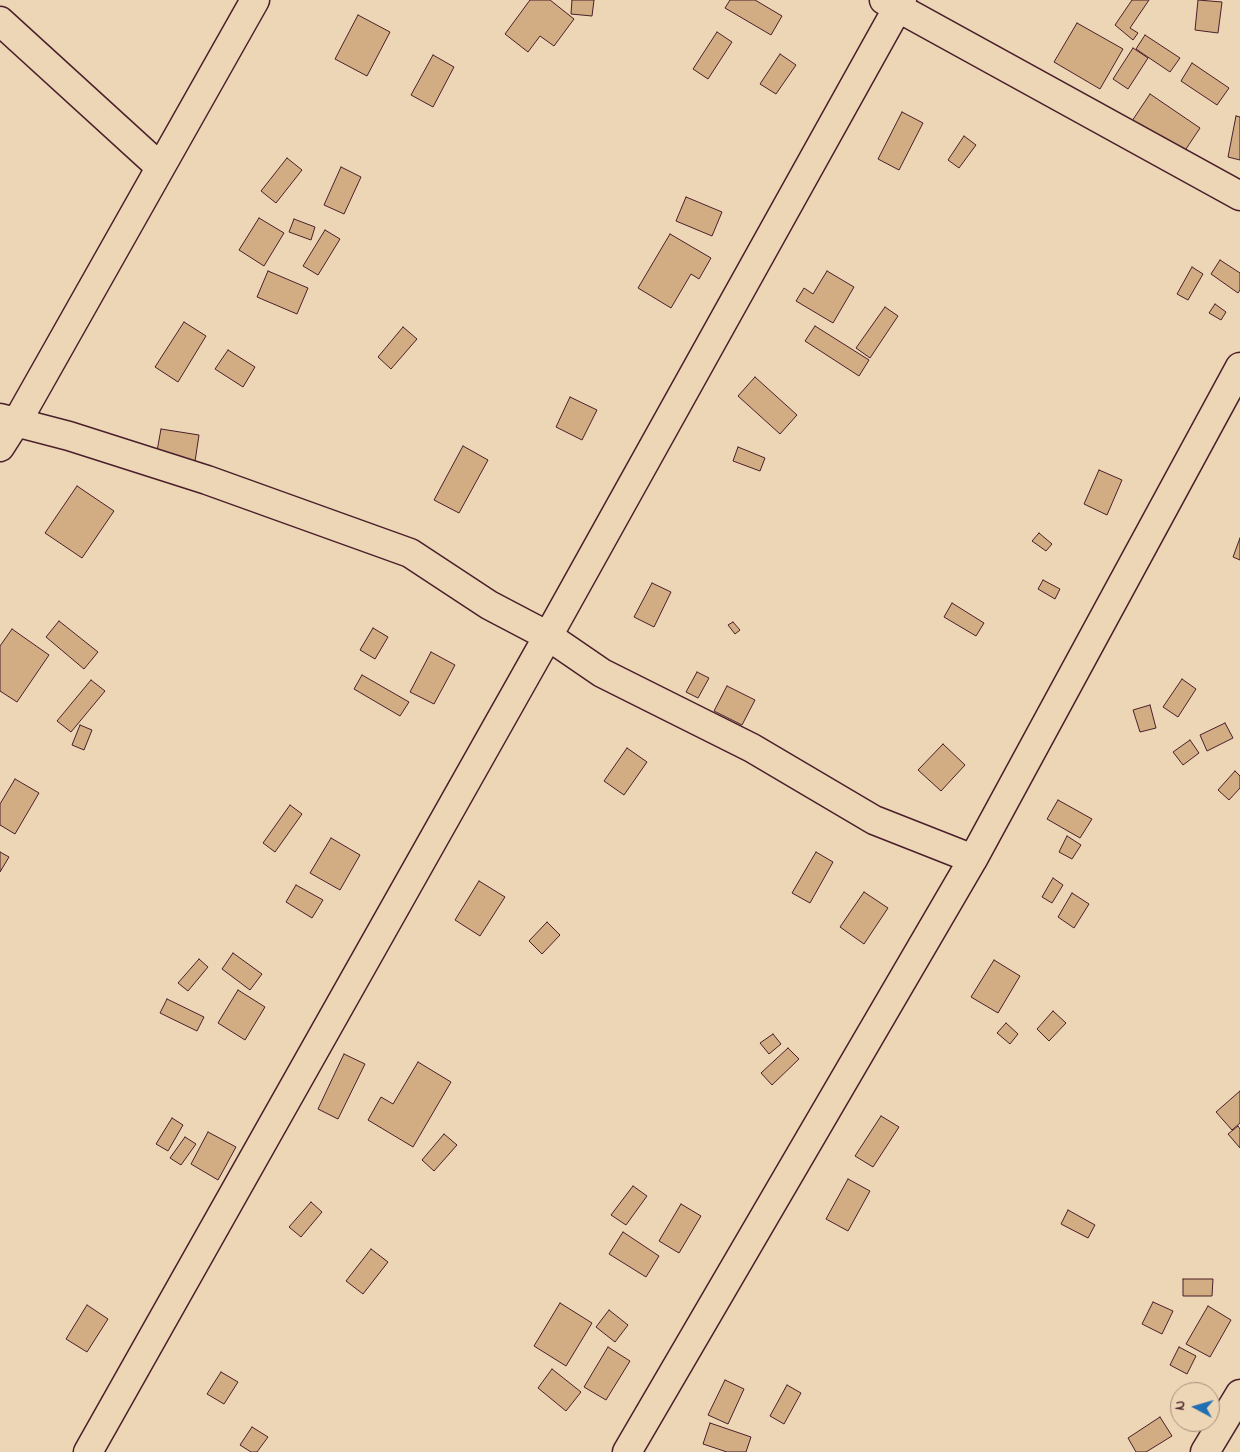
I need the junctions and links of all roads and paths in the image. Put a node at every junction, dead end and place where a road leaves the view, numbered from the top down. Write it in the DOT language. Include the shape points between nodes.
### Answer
graph roads {
  1 [pos="255,0"];
  2 [pos="894,3"];
  3 [pos="0,21"];
  4 [pos="160,167"];
  5 [pos="1240,196"];
  6 [pos="1240,366"];
  7 [pos="8,420"];
  8 [pos="0,446"];
  9 [pos="548,636"];
  10 [pos="973,859"];
  11 [pos="1240,1394"];
  12 [pos="88,1452"];
  13 [pos="627,1452"];
  14 [pos="1205,1452"];
  1 -- 4 [label="street"];
  2 -- 5 [label="street"];
  2 -- 9 [label="street"];
  3 -- 4 [label="street"];
  4 -- 7 [label="street"];
  6 -- 10 [label="street"];
  7 -- 8 [label="street"];
  7 -- 9 [label="street" via="207,480 410,553 489,605"];
  9 -- 10 [label="street" via="602,673 752,748 874,820"];
  9 -- 12 [label="street"];
  10 -- 13 [label="street"];
  11 -- 14 [label="street"];
}
